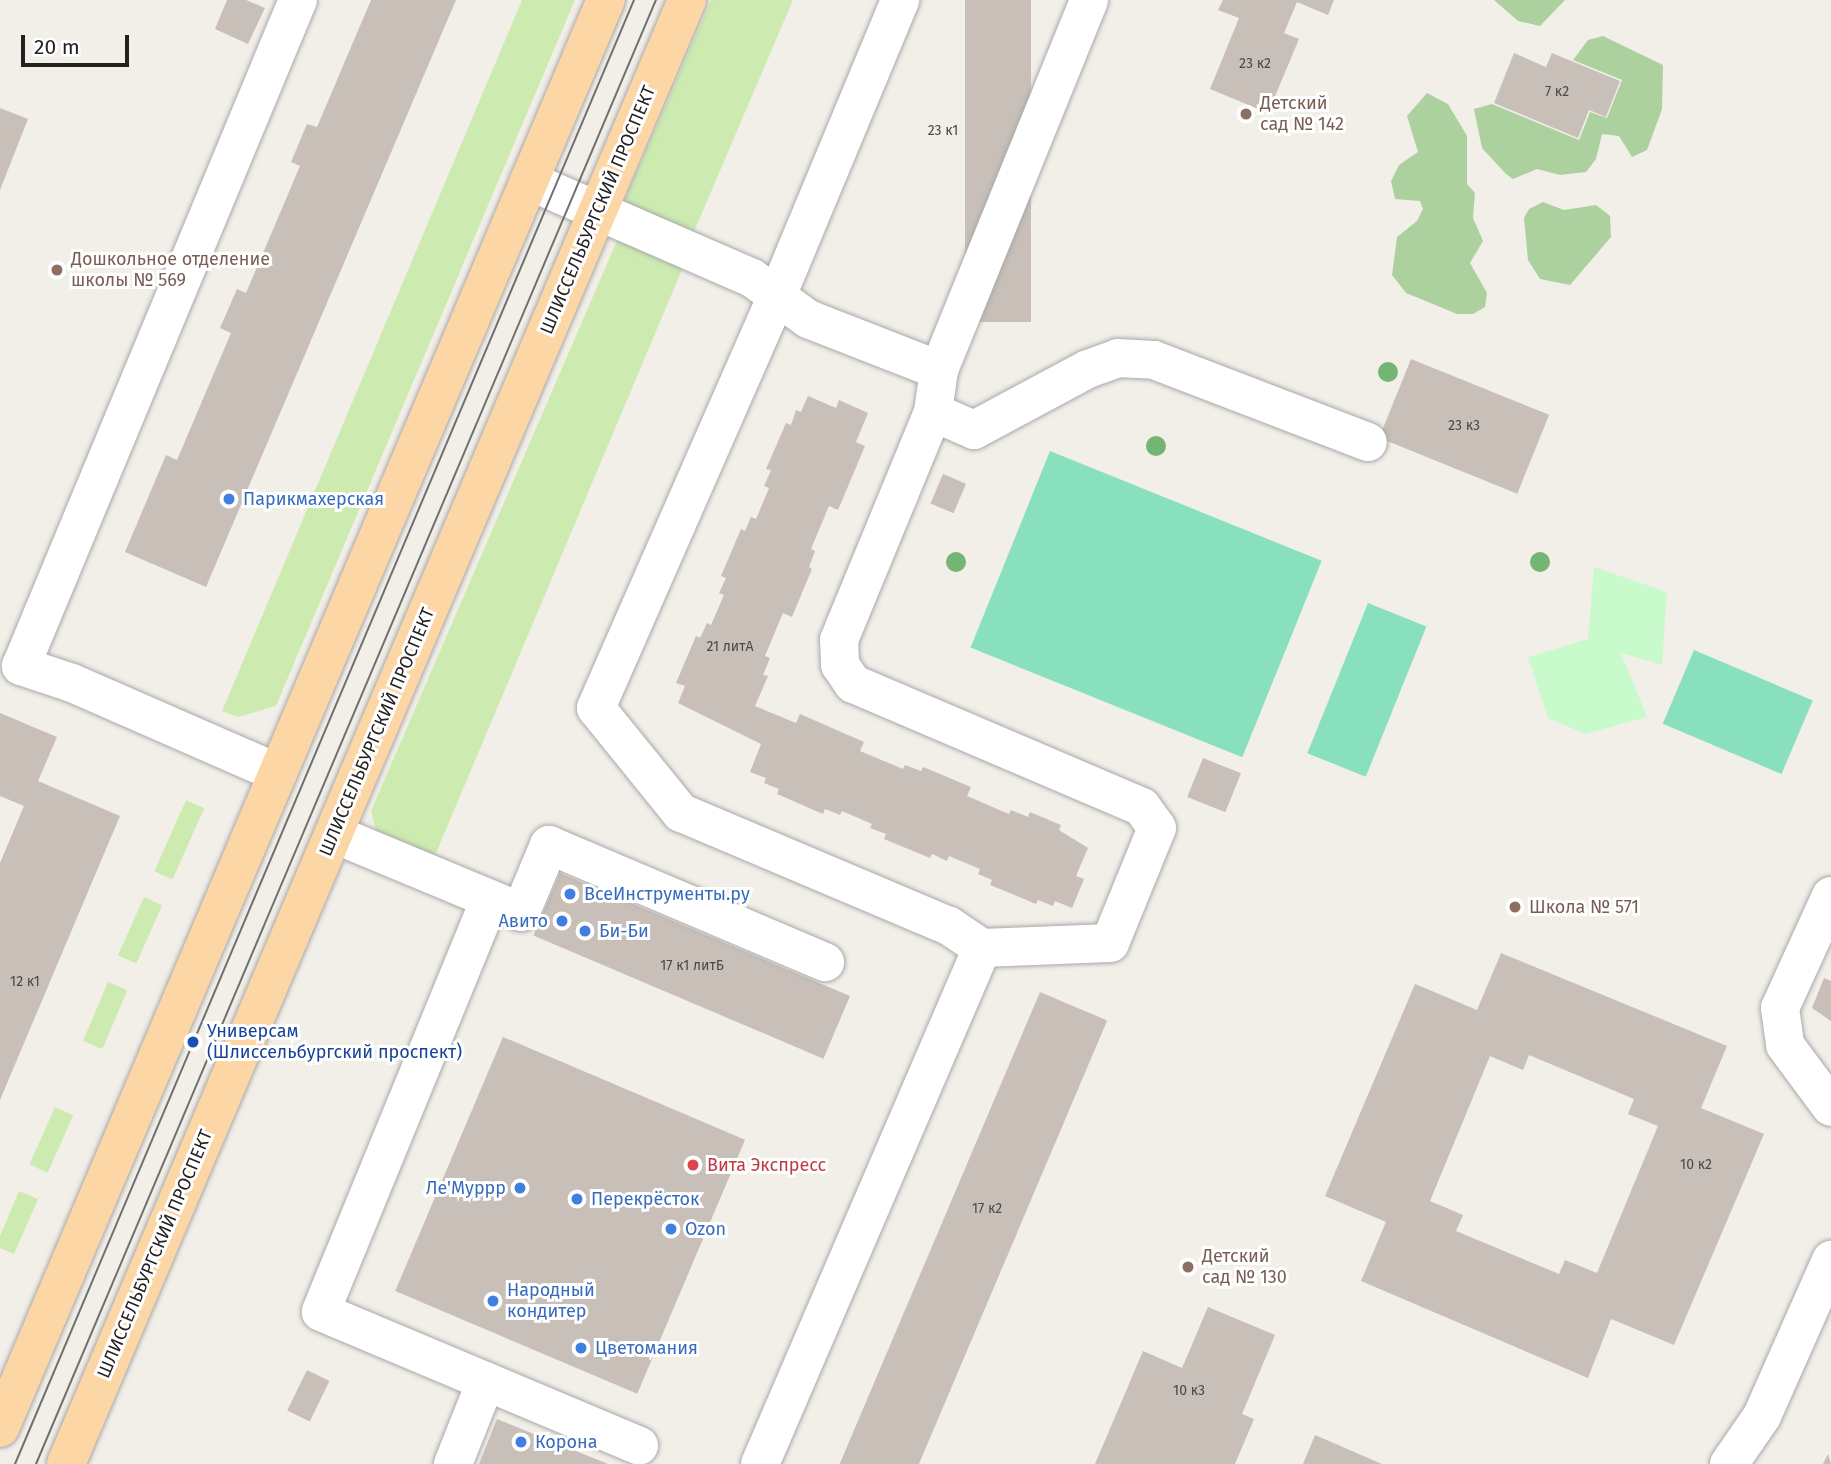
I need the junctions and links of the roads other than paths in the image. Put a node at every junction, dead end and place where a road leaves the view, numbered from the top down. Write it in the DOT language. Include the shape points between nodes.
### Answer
graph roads {
  1 [pos="298,0"];
  2 [pos="606,0"];
  3 [pos="687,0"];
  4 [pos="900,0"];
  5 [pos="1089,0"];
  6 [pos="529,181"];
  7 [pos="597,211"];
  8 [pos="777,296"];
  9 [pos="939,370"];
  10 [pos="933,412"];
  11 [pos="1368,442"];
  12 [pos="10,663"];
  13 [pos="278,773"];
  14 [pos="334,834"];
  15 [pos="1831,896"];
  16 [pos="490,899"];
  17 [pos="982,948"];
  18 [pos="825,962"];
  19 [pos="1831,1107"];
  20 [pos="1831,1259"];
  21 [pos="486,1381"];
  22 [pos="0,1428"];
  23 [pos="639,1446"];
  24 [pos="66,1464"];
  25 [pos="453,1464"];
  26 [pos="760,1464"];
  27 [pos="1729,1464"];
  1 -- 12 [label="lane"];
  2 -- 6 [label="main road"];
  3 -- 7 [label="main road, ШЛИССЕЛЬБУРГСКИЙ ПРОСПЕКТ"];
  4 -- 8 [label="lane"];
  5 -- 9 [label="lane"];
  6 -- 7 [label="lane"];
  6 -- 13 [label="main road"];
  7 -- 8 [label="lane" via="752,278"];
  7 -- 14 [label="main road, ШЛИССЕЛЬБУРГСКИЙ ПРОСПЕКТ"];
  8 -- 9 [label="lane" via="808,319"];
  8 -- 17 [label="lane" via="596,708 681,813 949,926"];
  9 -- 10 [label="lane"];
  10 -- 11 [label="lane" via="974,430 1088,369 1118,358 1154,360"];
  10 -- 17 [label="lane" via="839,640 840,665 853,684 1142,807 1157,828 1110,943"];
  12 -- 13 [label="lane" via="72,683"];
  13 -- 22 [label="main road"];
  14 -- 16 [label="lane"];
  14 -- 24 [label="main road, ШЛИССЕЛЬБУРГСКИЙ ПРОСПЕКТ"];
  15 -- 19 [label="lane" via="1780,1008 1785,1045"];
  16 -- 18 [label="lane" via="521,912 549,845"];
  16 -- 21 [label="lane" via="321,1312"];
  17 -- 26 [label="lane"];
  20 -- 27 [label="lane" via="1762,1416"];
  21 -- 23 [label="lane"];
  21 -- 25 [label="lane"];
}
